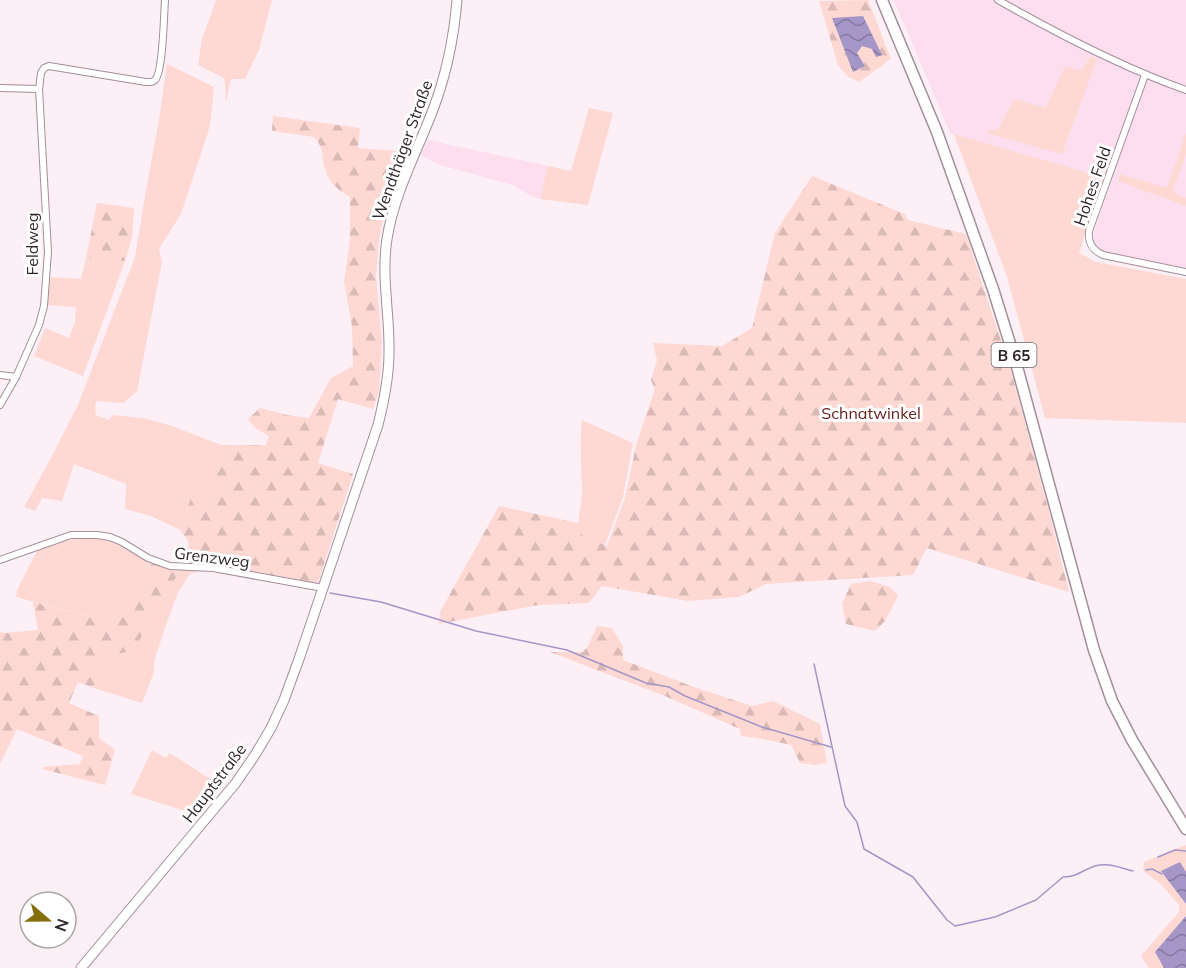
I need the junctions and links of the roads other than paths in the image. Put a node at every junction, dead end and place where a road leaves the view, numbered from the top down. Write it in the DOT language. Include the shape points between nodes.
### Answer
graph roads {
  1 [pos="165,0"];
  2 [pos="457,0"];
  3 [pos="882,0"];
  4 [pos="998,0"];
  5 [pos="1145,75"];
  6 [pos="0,88"];
  7 [pos="39,89"];
  8 [pos="1186,90"];
  9 [pos="1186,272"];
  10 [pos="0,375"];
  11 [pos="16,377"];
  12 [pos="0,405"];
  13 [pos="0,560"];
  14 [pos="323,588"];
  15 [pos="1186,829"];
  16 [pos="81,968"];
  1 -- 7 [label="street, Feldweg" via="157,79 146,82 50,66 41,73"];
  2 -- 14 [label="street, Wendthäger Straße" via="443,79 399,194 387,239 384,290 389,352 385,398"];
  3 -- 15 [label="main road, B 65" via="937,132 990,278 1094,650 1112,701"];
  4 -- 5 [label="street"];
  5 -- 8 [label="street"];
  5 -- 9 [label="street, Hohes Feld" via="1089,239 1096,252 1103,255"];
  6 -- 7 [label="street"];
  7 -- 11 [label="street, Feldweg" via="48,252 44,306"];
  10 -- 11 [label="street"];
  11 -- 12 [label="street, Feldweg"];
  13 -- 14 [label="street, Grenzweg" via="71,535 97,535 110,537 170,566 213,568"];
  14 -- 16 [label="street, Hauptstraße" via="284,700 255,755"];
}
